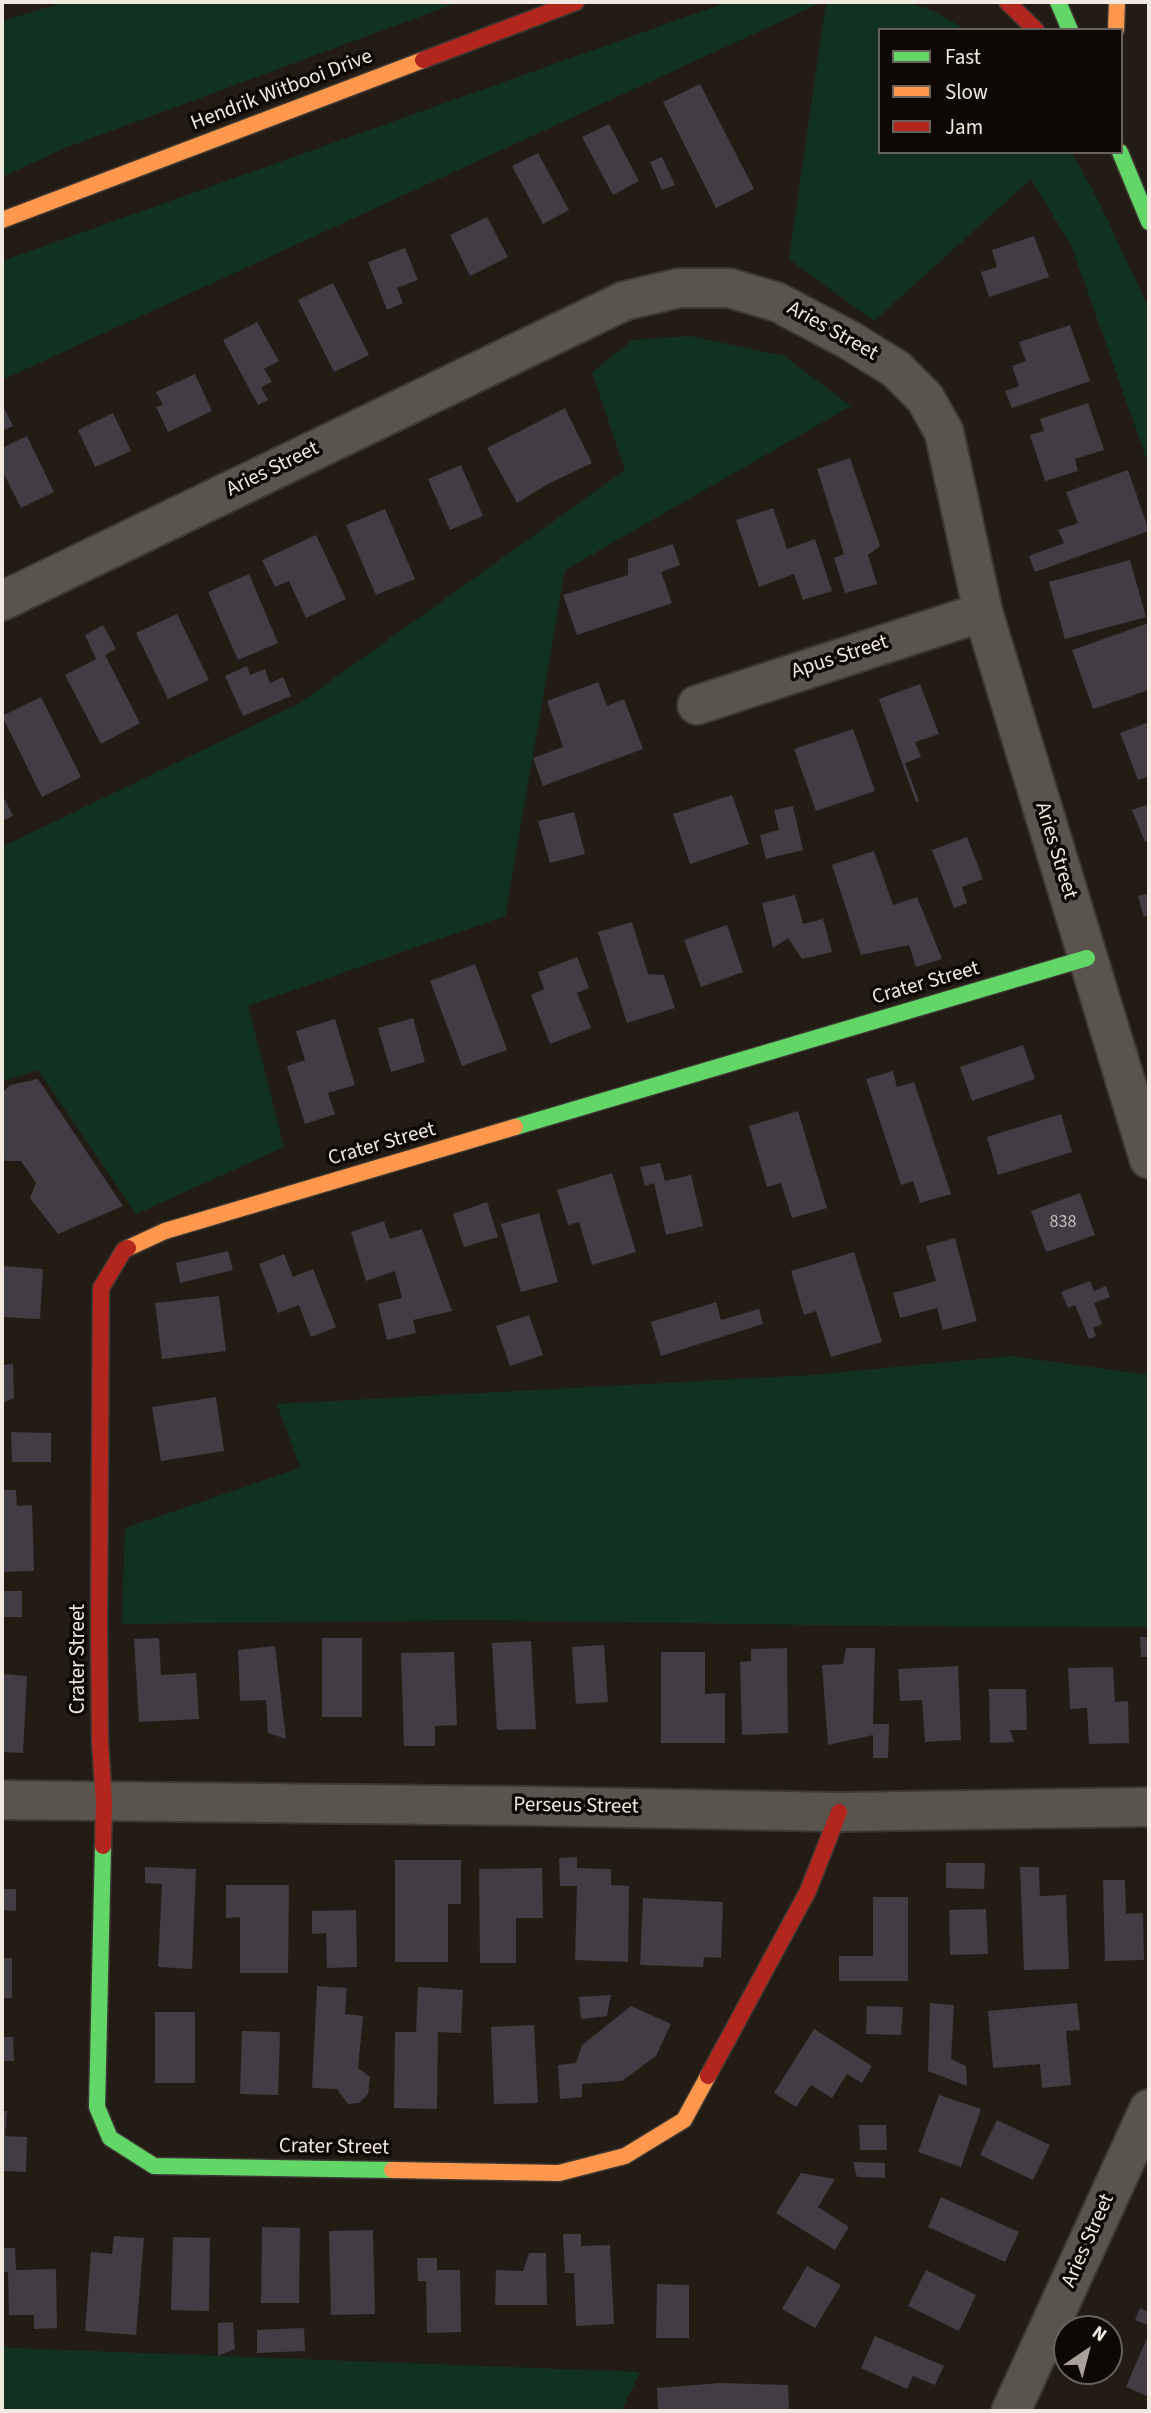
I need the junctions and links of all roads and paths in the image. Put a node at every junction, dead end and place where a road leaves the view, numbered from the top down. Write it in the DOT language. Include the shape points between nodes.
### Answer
graph roads {
  1 [pos="576,2"];
  2 [pos="1007,2"];
  3 [pos="1058,2"];
  4 [pos="1117,2"];
  5 [pos="1034,28"];
  6 [pos="1069,28"];
  7 [pos="1116,28"];
  8 [pos="1121,154"];
  9 [pos="2,220"];
  10 [pos="1149,222"];
  11 [pos="2,601"];
  12 [pos="983,612"];
  13 [pos="697,705"];
  14 [pos="1087,958"];
  15 [pos="1149,1159"];
  16 [pos="2,1800"];
  17 [pos="104,1802"];
  18 [pos="1149,1807"];
  19 [pos="839,1812"];
  20 [pos="1149,2109"];
  21 [pos="1011,2411"];
  1 -- 9 [label="street, Hendrik Witbooi Drive"];
  2 -- 5 [label="street"];
  3 -- 6 [label="street"];
  4 -- 7 [label="street"];
  8 -- 10 [label="street"];
  11 -- 12 [label="street, Aries Street" via="624,301 679,288 729,288 777,302 849,340 896,369 925,398 944,432"];
  12 -- 13 [label="street, Apus Street"];
  12 -- 14 [label="street, Aries Street"];
  14 -- 15 [label="street, Aries Street"];
  14 -- 17 [label="street, Crater Street" via="165,1231 124,1250 101,1288 99,1626"];
  16 -- 17 [label="street, Perseus Street"];
  17 -- 19 [label="street, Perseus Street"];
  17 -- 19 [label="street, Crater Street" via="97,2107 110,2138 154,2166 559,2174 625,2157 684,2120 808,1891"];
  18 -- 19 [label="street, Perseus Street"];
  20 -- 21 [label="street, Aries Street"];
}
